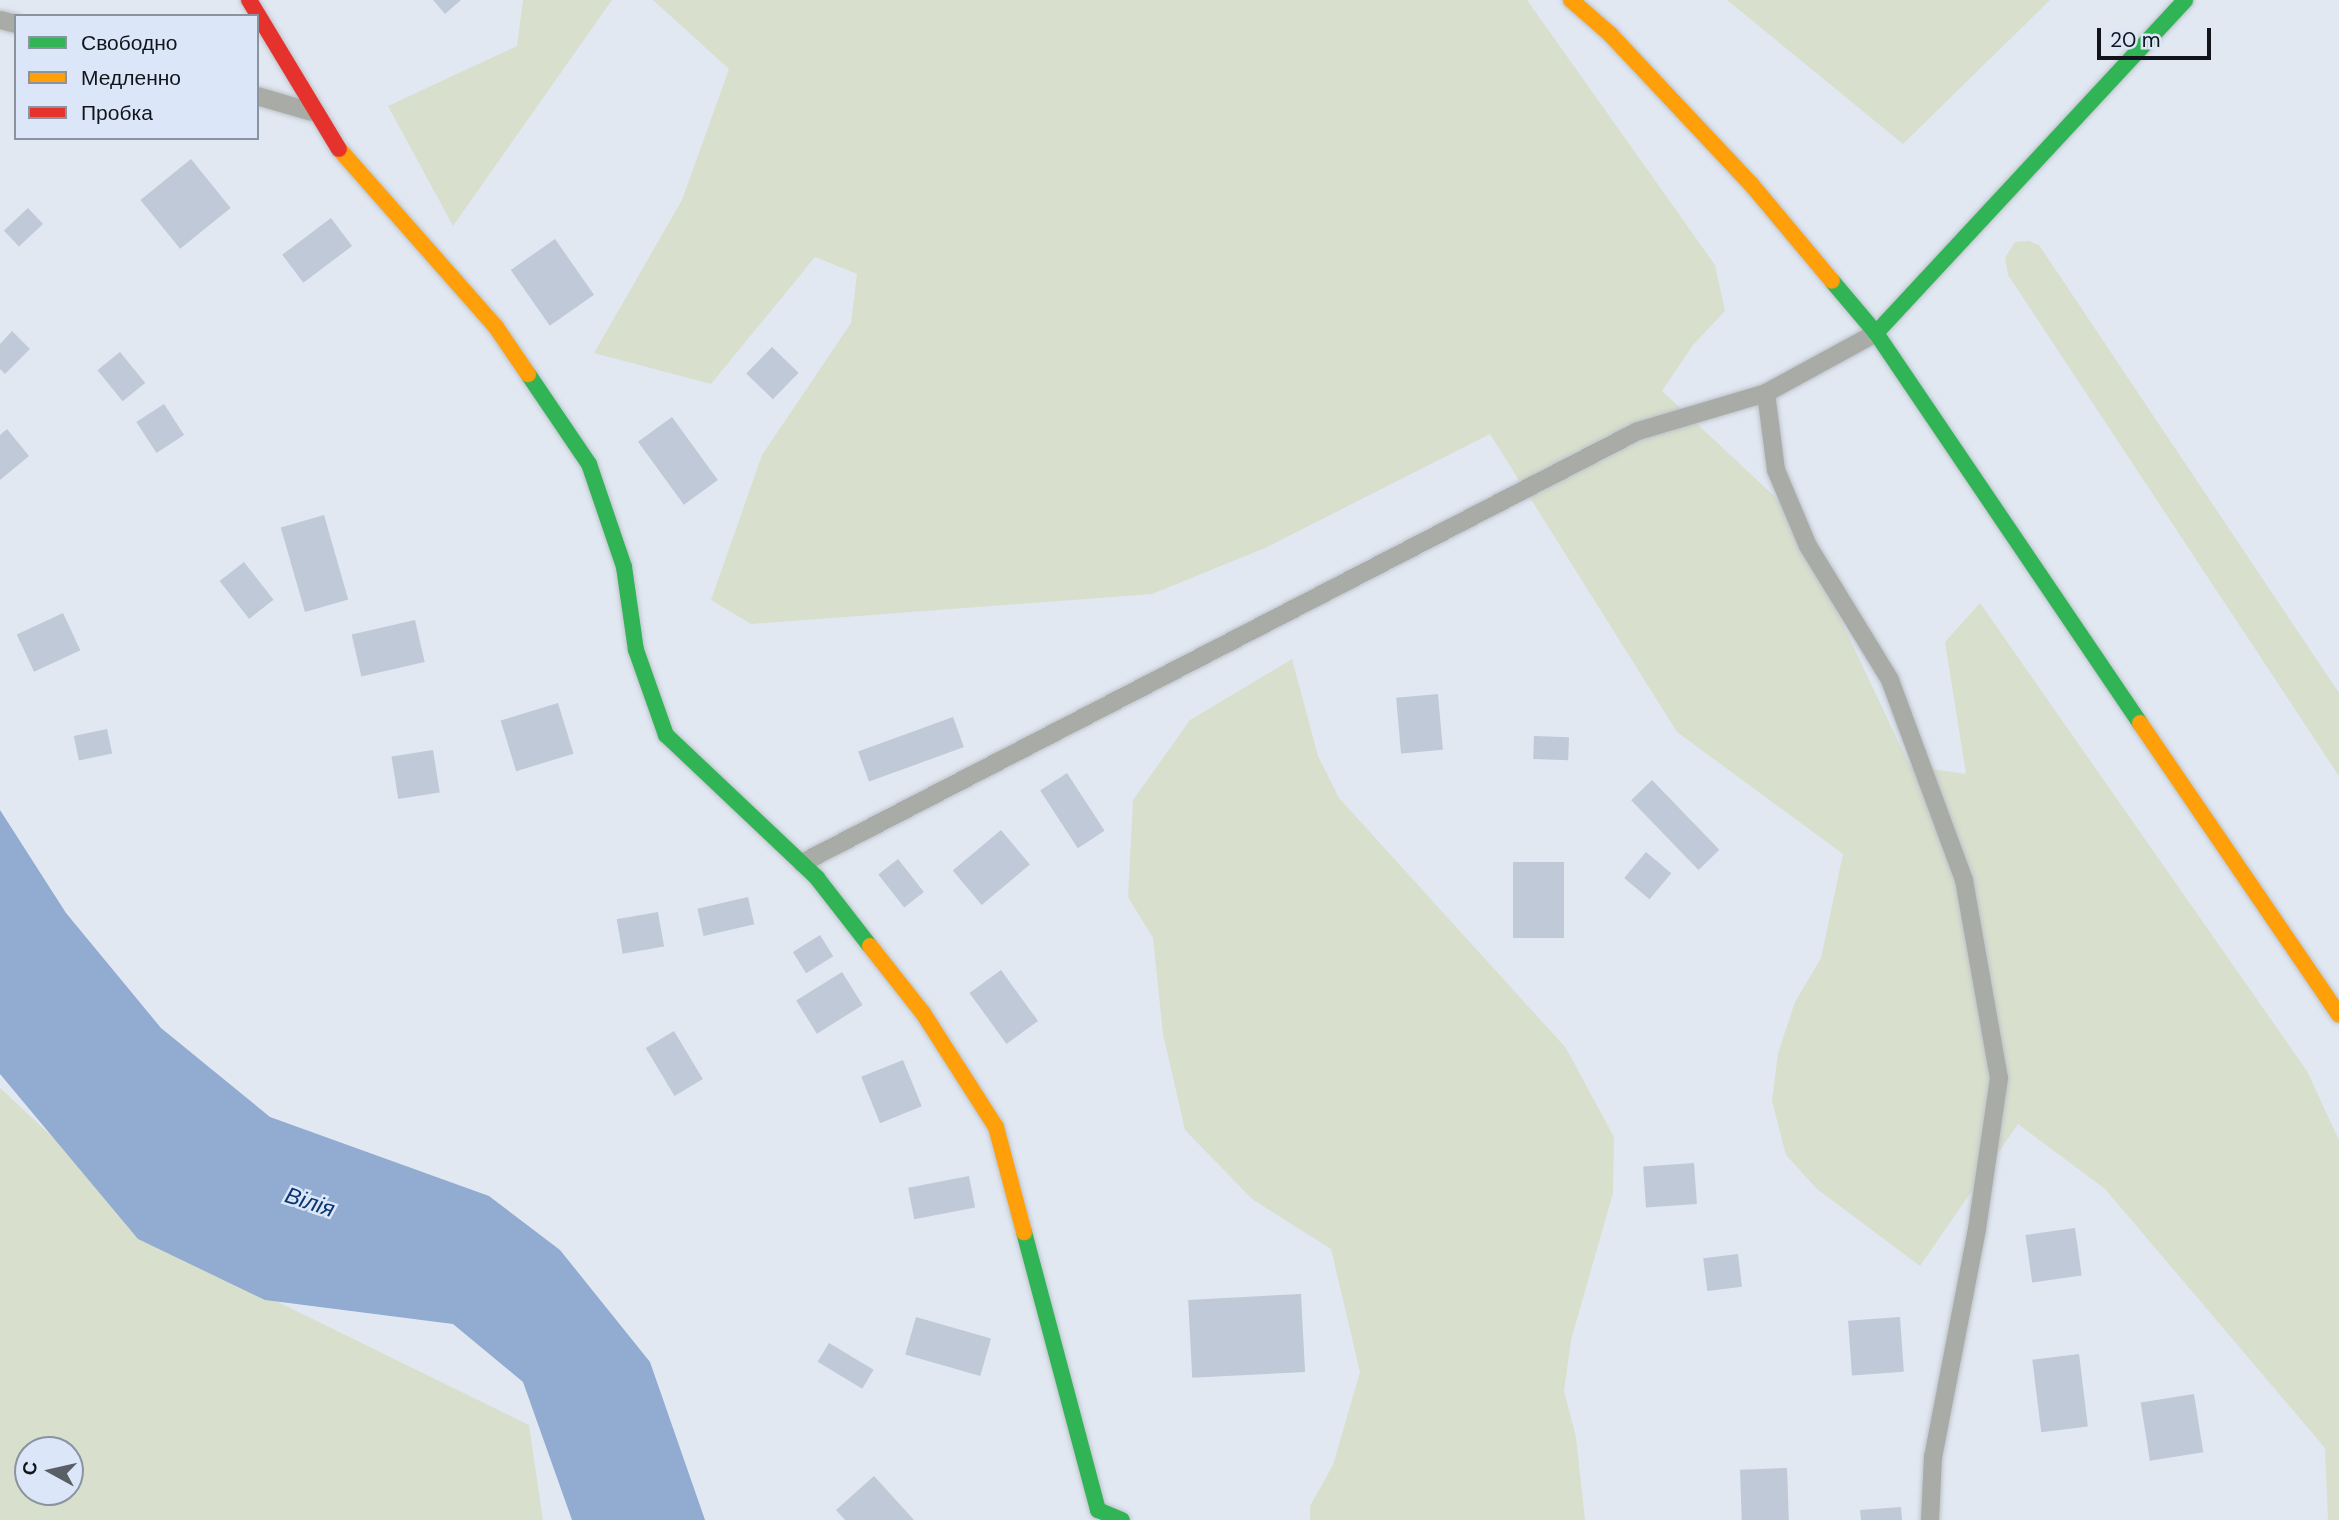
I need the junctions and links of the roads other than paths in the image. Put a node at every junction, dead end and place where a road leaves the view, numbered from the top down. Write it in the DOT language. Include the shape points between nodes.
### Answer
graph roads {
  1 [pos="1571,0"];
  2 [pos="2185,0"];
  3 [pos="259,17"];
  4 [pos="259,97"];
  5 [pos="315,113"];
  6 [pos="1876,333"];
  7 [pos="1766,393"];
  8 [pos="802,863"];
  9 [pos="2339,1015"];
  10 [pos="1122,1520"];
  11 [pos="1930,1520"];
  1 -- 6 [label="street" via="1611,34 1751,184"];
  2 -- 6 [label="street"];
  3 -- 5 [label="street"];
  4 -- 5 [label="lane"];
  5 -- 8 [label="street" via="339,150 496,327 589,464 624,567 636,650 666,735"];
  6 -- 7 [label="lane"];
  6 -- 9 [label="street"];
  7 -- 8 [label="lane" via="1639,431"];
  7 -- 11 [label="lane" via="1776,470 1808,546 1890,680 1964,880 1999,1078 1978,1229 1933,1457"];
  8 -- 10 [label="street" via="923,1013 996,1127 1098,1510"];
}
